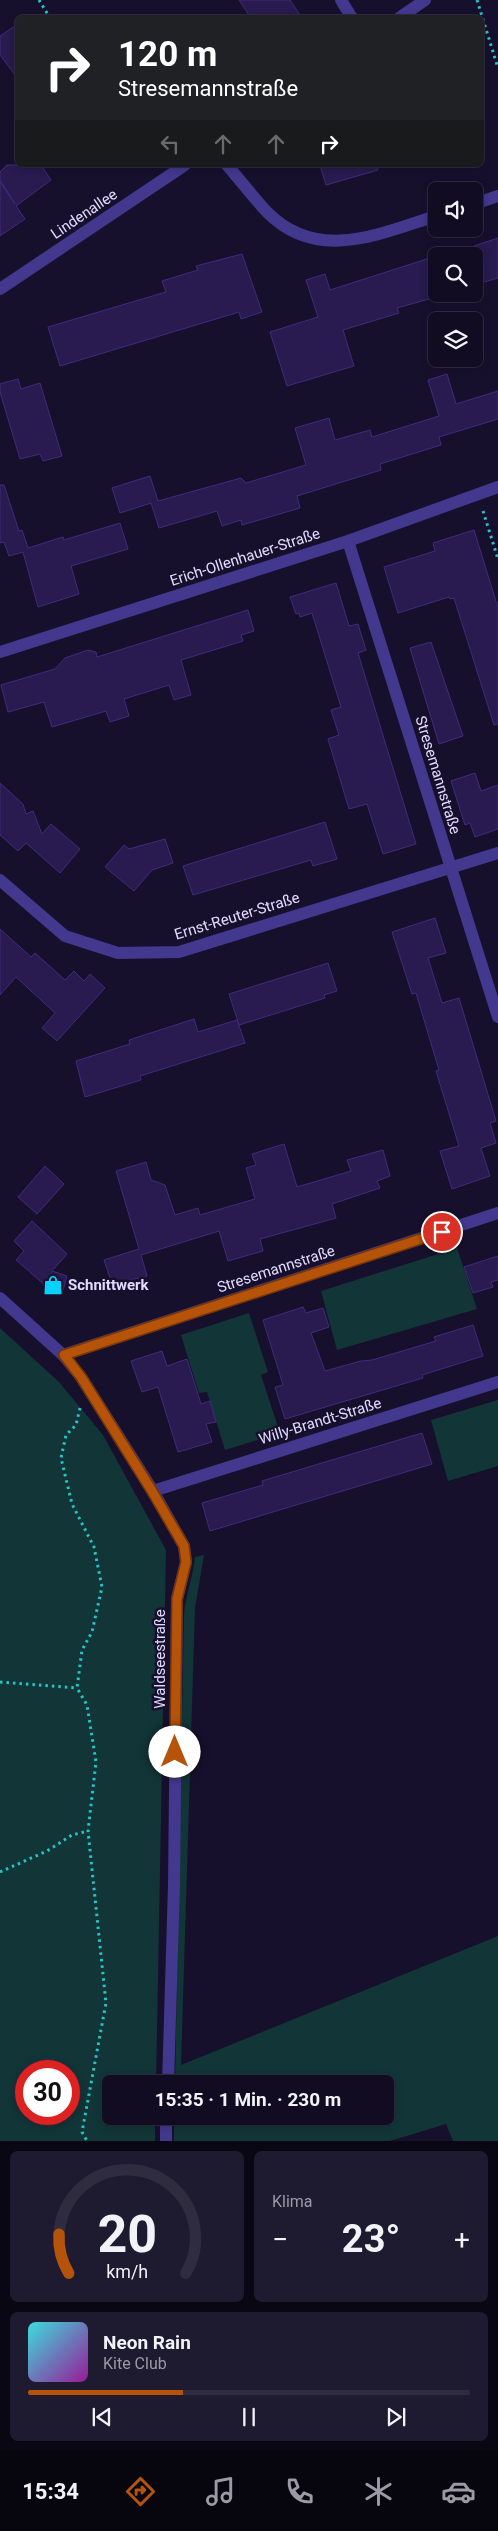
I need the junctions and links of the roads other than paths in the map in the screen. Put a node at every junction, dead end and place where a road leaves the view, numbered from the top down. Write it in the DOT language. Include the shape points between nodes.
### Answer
graph roads {
  1 [pos="341,0"];
  2 [pos="425,0"];
  3 [pos="350,15"];
  4 [pos="404,15"];
  5 [pos="182,167"];
  6 [pos="229,167"];
  7 [pos="498,196"];
  8 [pos="483,201"];
  9 [pos="428,219"];
  10 [pos="0,289"];
  11 [pos="498,487"];
  12 [pos="348,541"];
  13 [pos="0,652"];
  14 [pos="498,853"];
  15 [pos="450,868"];
  16 [pos="0,880"];
  17 [pos="498,1017"];
  18 [pos="498,1213"];
  19 [pos="0,1298"];
  20 [pos="64,1355"];
  21 [pos="498,1382"];
  22 [pos="152,1491"];
  23 [pos="168,2075"];
  24 [pos="166,2125"];
  25 [pos="166,2141"];
  1 -- 3 [label="street"];
  2 -- 4 [label="street"];
  5 -- 10 [label="street, Lindenallee"];
  6 -- 9 [label="street" via="268,213 291,230 314,238 346,242"];
  7 -- 8 [label="street"];
  11 -- 12 [label="street, Erich-Ollenhauer-Straße"];
  12 -- 13 [label="street, Erich-Ollenhauer-Straße"];
  12 -- 15 [label="street, Stresemannstraße"];
  14 -- 15 [label="street, Ernst-Reuter-Straße"];
  15 -- 16 [label="street, Ernst-Reuter-Straße" via="179,952 118,953 65,936"];
  15 -- 17 [label="street, Stresemannstraße"];
  18 -- 20 [label="street, Stresemannstraße"];
  19 -- 20 [label="street, Waldseestraße"];
  20 -- 22 [label="street, Waldseestraße"];
  21 -- 22 [label="street, Willy-Brandt-Straße"];
  22 -- 23 [label="street, Waldseestraße" via="184,1546 186,1562 177,1599"];
  24 -- 25 [label="street"];
}
